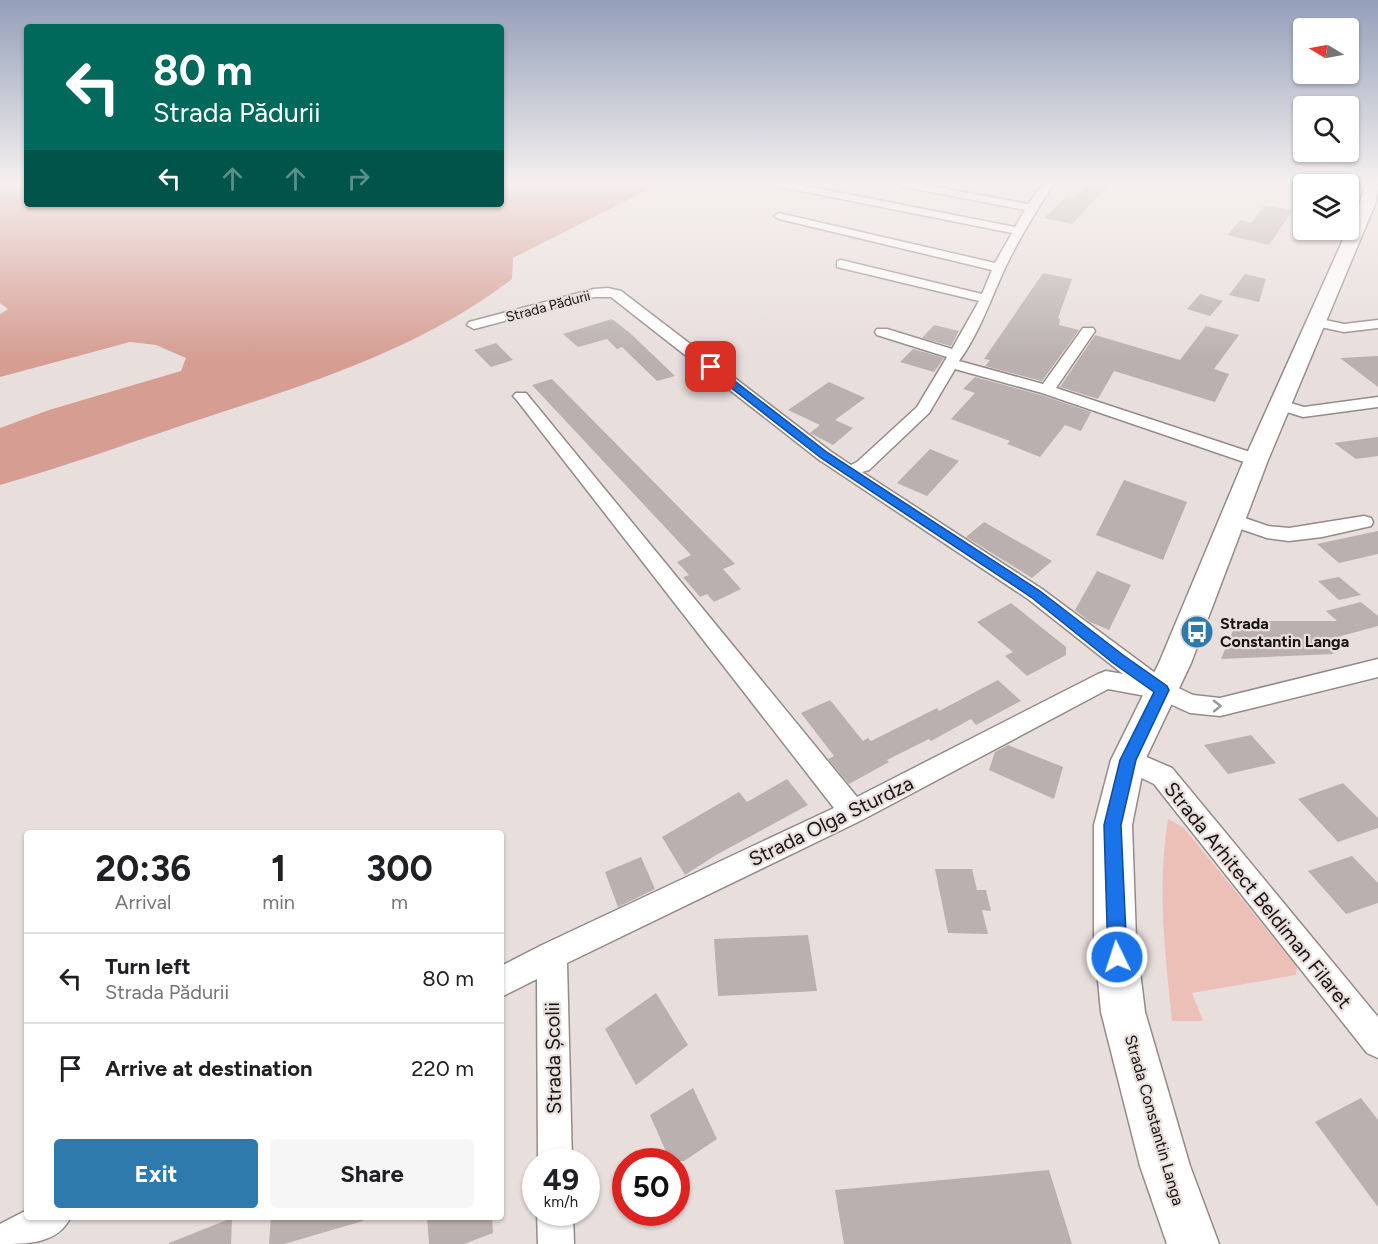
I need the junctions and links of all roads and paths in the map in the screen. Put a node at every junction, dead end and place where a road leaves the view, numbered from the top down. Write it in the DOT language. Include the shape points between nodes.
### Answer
graph roads {
  1 [pos="885,241"];
  2 [pos="1014,241"];
  3 [pos="1353,241"];
  4 [pos="841,264"];
  5 [pos="999,268"];
  6 [pos="987,299"];
  7 [pos="1316,322"];
  8 [pos="1378,324"];
  9 [pos="474,325"];
  10 [pos="1088,331"];
  11 [pos="882,332"];
  12 [pos="954,359"];
  13 [pos="1047,390"];
  14 [pos="521,396"];
  15 [pos="1378,402"];
  16 [pos="1280,405"];
  17 [pos="1256,460"];
  18 [pos="850,471"];
  19 [pos="1233,520"];
  20 [pos="1364,522"];
  21 [pos="1378,668"];
  22 [pos="1162,690"];
  23 [pos="1128,760"];
  24 [pos="853,812"];
  25 [pos="552,955"];
  26 [pos="504,980"];
  27 [pos="1378,1042"];
  28 [pos="555,1148"];
  29 [pos="45,1220"];
  30 [pos="555,1226"];
  31 [pos="0,1244"];
  32 [pos="556,1244"];
  33 [pos="1193,1244"];
  1 -- 5 [label="street"];
  2 -- 5 [label="street"];
  3 -- 7 [label="main road, Strada Constantin Langa"];
  4 -- 6 [label="street"];
  5 -- 6 [label="street"];
  6 -- 12 [label="street"];
  7 -- 8 [label="street" via="1344,328"];
  7 -- 16 [label="main road, Strada Constantin Langa"];
  9 -- 18 [label="street, Strada Pădurii" via="594,293 613,292"];
  10 -- 13 [label="street"];
  11 -- 12 [label="street"];
  12 -- 13 [label="street"];
  12 -- 18 [label="street" via="912,422 863,466"];
  13 -- 17 [label="street"];
  14 -- 24 [label="street"];
  15 -- 16 [label="street" via="1303,412"];
  16 -- 17 [label="main road, Strada Constantin Langa"];
  17 -- 19 [label="main road, Strada Constantin Langa"];
  18 -- 22 [label="street, Strada Pădurii" via="1035,594"];
  19 -- 20 [label="street" via="1280,534"];
  19 -- 22 [label="main road, Strada Constantin Langa"];
  22 -- 21 [label="street, one-way" via="1190,704 1220,707"];
  22 -- 23 [label="main road, Strada Constantin Langa"];
  22 -- 24 [label="street, Strada Olga Sturdza" via="1106,680"];
  23 -- 27 [label="street, Strada Arhitect Beldiman Filaret" via="1163,776"];
  23 -- 33 [label="main road, Strada Constantin Langa" via="1113,825 1115,939 1123,1012 1165,1166"];
  24 -- 25 [label="street, Strada Olga Sturdza"];
  25 -- 26 [label="street, Strada Olga Sturdza"];
  25 -- 28 [label="street, Strada Școlii"];
  29 -- 31 [label="street"];
  30 -- 32 [label="street"];
}
